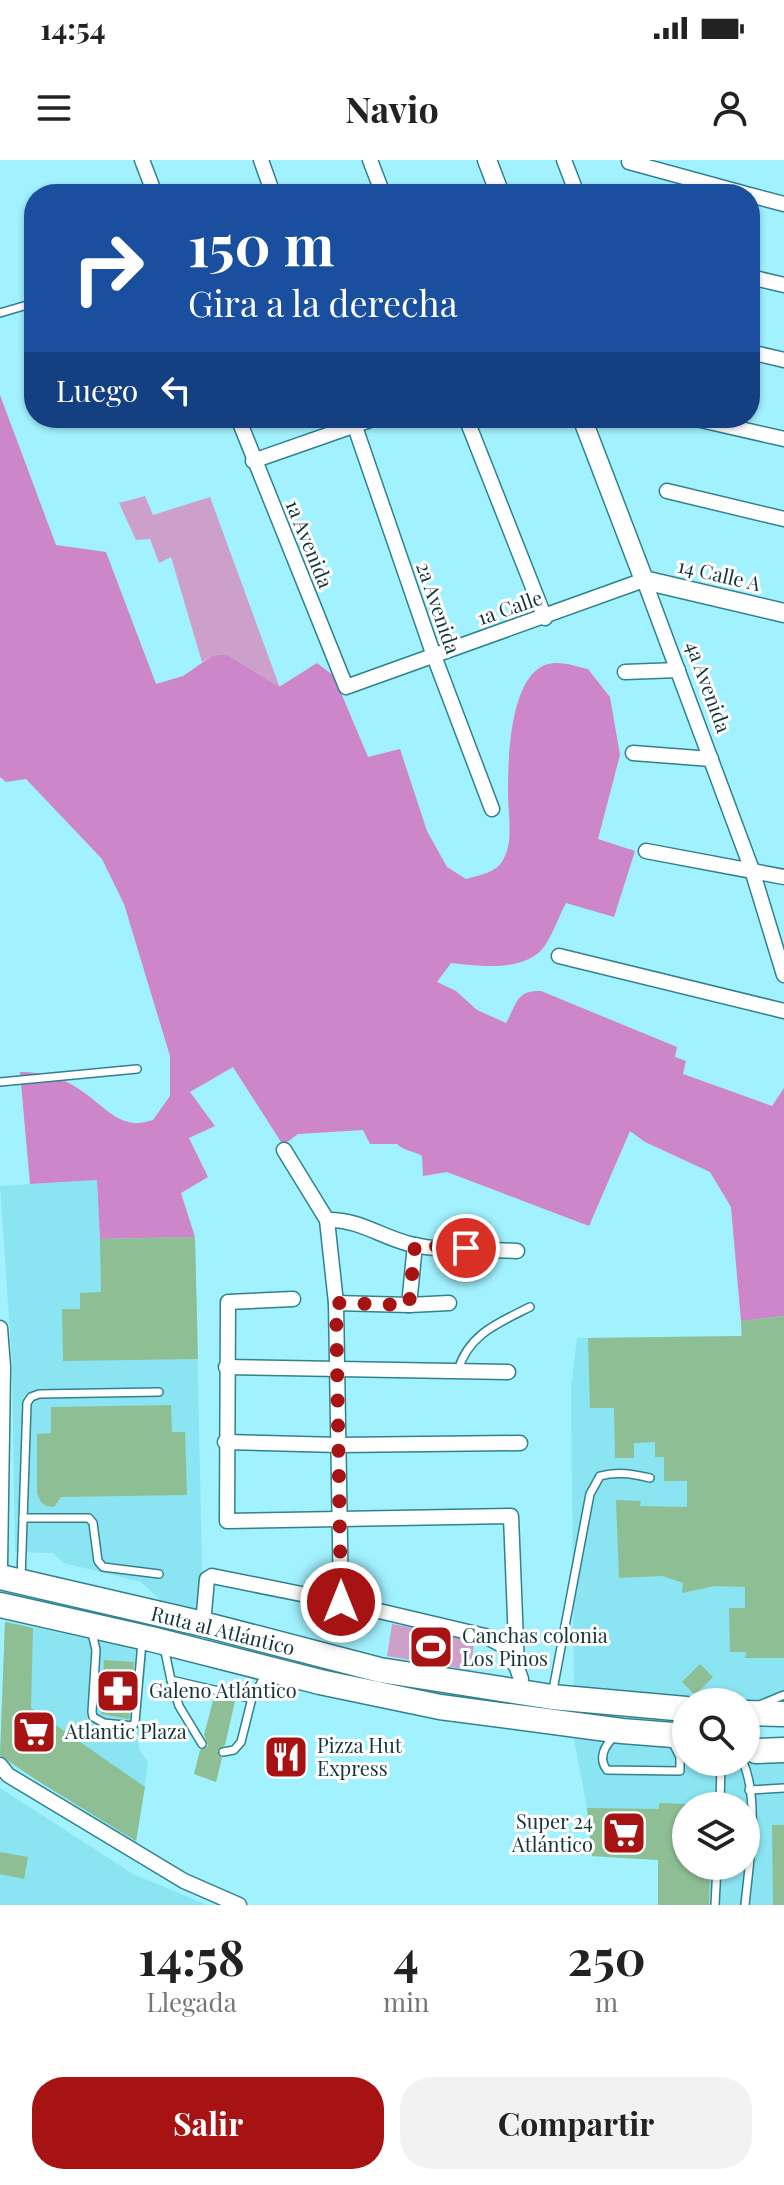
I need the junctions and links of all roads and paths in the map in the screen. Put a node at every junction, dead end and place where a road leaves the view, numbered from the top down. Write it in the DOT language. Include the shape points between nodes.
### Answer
graph roads {
  1 [pos="142,160"];
  2 [pos="261,160"];
  3 [pos="370,160"];
  4 [pos="487,160"];
  5 [pos="564,160"];
  6 [pos="629,162"];
  7 [pos="151,184"];
  8 [pos="269,184"];
  9 [pos="379,184"];
  10 [pos="496,184"];
  11 [pos="573,184"];
  12 [pos="711,184"];
  13 [pos="760,197"];
  14 [pos="784,204"];
  15 [pos="760,279"];
  16 [pos="784,285"];
  17 [pos="24,306"];
  18 [pos="0,313"];
  19 [pos="760,354"];
  20 [pos="784,360"];
  21 [pos="241,428"];
  22 [pos="338,428"];
  23 [pos="355,428"];
  24 [pos="470,428"];
  25 [pos="586,428"];
  26 [pos="736,428"];
  27 [pos="784,439"];
  28 [pos="253,461"];
  29 [pos="667,491"];
  30 [pos="784,519"];
  31 [pos="644,580"];
  32 [pos="783,610"];
  33 [pos="545,618"];
  34 [pos="434,656"];
  35 [pos="678,670"];
  36 [pos="625,672"];
  37 [pos="344,685"];
  38 [pos="633,753"];
  39 [pos="711,759"];
  40 [pos="492,809"];
  41 [pos="646,851"];
  42 [pos="752,870"];
  43 [pos="784,877"];
  44 [pos="559,956"];
  45 [pos="784,975"];
  46 [pos="784,1011"];
  47 [pos="137,1069"];
  48 [pos="0,1082"];
  49 [pos="284,1150"];
  50 [pos="327,1220"];
  51 [pos="415,1245"];
  52 [pos="517,1251"];
  53 [pos="293,1299"];
  54 [pos="336,1303"];
  55 [pos="449,1303"];
  56 [pos="409,1305"];
  57 [pos="530,1307"];
  58 [pos="0,1328"];
  59 [pos="226,1367"];
  60 [pos="458,1370"];
  61 [pos="336,1371"];
  62 [pos="508,1372"];
  63 [pos="159,1392"];
  64 [pos="225,1442"];
  65 [pos="520,1443"];
  66 [pos="339,1445"];
  67 [pos="650,1478"];
  68 [pos="23,1518"];
  69 [pos="342,1518"];
  70 [pos="0,1566"];
  71 [pos="159,1574"];
  72 [pos="10,1579"];
  73 [pos="341,1602"];
  74 [pos="0,1605"];
  75 [pos="82,1623"];
  76 [pos="203,1624"];
  77 [pos="156,1640"];
  78 [pos="269,1670"];
  79 [pos="171,1680"];
  80 [pos="784,1695"];
  81 [pos="552,1697"];
  82 [pos="252,1698"];
  83 [pos="760,1703"];
  84 [pos="672,1708"];
  85 [pos="760,1713"];
  86 [pos="784,1714"];
  87 [pos="622,1731"];
  88 [pos="656,1734"];
  89 [pos="672,1735"];
  90 [pos="760,1737"];
  91 [pos="784,1737"];
  92 [pos="202,1744"];
  93 [pos="784,1750"];
  94 [pos="760,1751"];
  95 [pos="223,1752"];
  96 [pos="0,1765"];
  97 [pos="746,1776"];
  98 [pos="784,1788"];
  99 [pos="749,1790"];
  100 [pos="716,1880"];
  101 [pos="239,1905"];
  102 [pos="715,1905"];
  103 [pos="745,1905"];
  1 -- 7 [label="street"];
  2 -- 8 [label="street"];
  3 -- 9 [label="street"];
  4 -- 10 [label="street"];
  5 -- 11 [label="street"];
  6 -- 12 [label="street"];
  13 -- 14 [label="street"];
  15 -- 16 [label="street"];
  17 -- 18 [label="lane"];
  19 -- 20 [label="street"];
  21 -- 28 [label="street, 1a Avenida"];
  22 -- 28 [label="street"];
  23 -- 34 [label="street, 2a Avenida"];
  24 -- 33 [label="street"];
  25 -- 31 [label="street, 4a Avenida"];
  26 -- 27 [label="street"];
  28 -- 37 [label="street, 1a Avenida"];
  29 -- 30 [label="street"];
  31 -- 32 [label="street, 14 Calle A"];
  31 -- 33 [label="street, 1a Calle"];
  31 -- 35 [label="street, 4a Avenida"];
  33 -- 34 [label="street, 1a Calle"];
  34 -- 37 [label="street, 1a Calle" via="349,688"];
  34 -- 40 [label="street, 2a Avenida"];
  35 -- 36 [label="street"];
  35 -- 39 [label="street, 4a Avenida"];
  38 -- 39 [label="street"];
  39 -- 42 [label="street, 4a Avenida"];
  41 -- 42 [label="street"];
  42 -- 43 [label="street"];
  42 -- 45 [label="street, 4a Avenida"];
  44 -- 46 [label="street"];
  47 -- 48 [label="lane"];
  49 -- 50 [label="street"];
  50 -- 51 [label="street" via="361,1224"];
  50 -- 54 [label="street"];
  51 -- 52 [label="street"];
  51 -- 56 [label="street"];
  53 -- 59 [label="street" via="228,1302"];
  54 -- 56 [label="street"];
  54 -- 61 [label="street"];
  55 -- 56 [label="street"];
  57 -- 60 [label="lane" via="483,1331 463,1354"];
  58 -- 70 [label="street"];
  59 -- 61 [label="street"];
  59 -- 64 [label="street"];
  60 -- 61 [label="street"];
  60 -- 62 [label="street"];
  61 -- 66 [label="street"];
  63 -- 68 [label="lane" via="31,1397"];
  64 -- 66 [label="street"];
  64 -- 69 [label="street" via="227,1521"];
  65 -- 66 [label="street"];
  66 -- 69 [label="street"];
  67 -- 81 [label="lane" via="608,1473 600,1476 590,1494"];
  68 -- 71 [label="lane" via="89,1518 103,1567"];
  68 -- 72 [label="lane"];
  69 -- 73 [label="street"];
  69 -- 73 [label="street" via="511,1516 519,1674 494,1639"];
  72 -- 76 [label="highway, Ruta al Atlántico"];
  73 -- 76 [label="street" via="209,1577"];
  74 -- 75 [label="highway, Ruta al Atlántico"];
  75 -- 77 [label="highway, Ruta al Atlántico"];
  75 -- 77 [label="lane" via="96,1650 93,1717 104,1723 134,1724 141,1644"];
  76 -- 81 [label="highway, Ruta al Atlántico" via="380,1670"];
  77 -- 78 [label="highway, Ruta al Atlántico"];
  77 -- 79 [label="lane"];
  78 -- 82 [label="lane"];
  78 -- 87 [label="highway, Ruta al Atlántico" via="440,1707"];
  79 -- 82 [label="lane"];
  79 -- 92 [label="lane" via="179,1706"];
  80 -- 83 [label="lane"];
  81 -- 84 [label="highway, Ruta al Atlántico"];
  82 -- 95 [label="lane" via="241,1742"];
  85 -- 86 [label="highway"];
  87 -- 88 [label="highway, Ruta al Atlántico"];
  87 -- 88 [label="lane" via="603,1753 607,1770 680,1771 673,1742"];
  88 -- 89 [label="highway, Ruta al Atlántico"];
  90 -- 91 [label="highway"];
  93 -- 94 [label="highway"];
  96 -- 101 [label="street" via="8,1775 184,1881"];
  97 -- 99 [label="lane"];
  98 -- 99 [label="lane"];
  99 -- 103 [label="lane"];
  100 -- 102 [label="lane"];
}
